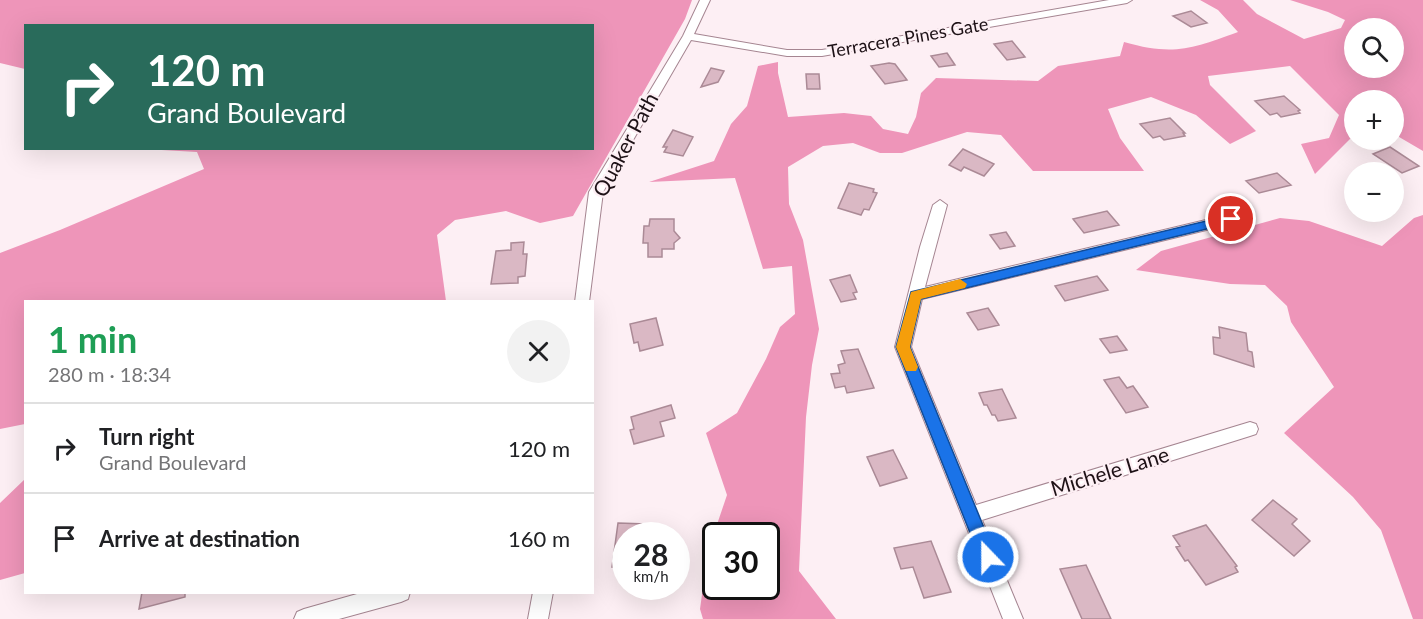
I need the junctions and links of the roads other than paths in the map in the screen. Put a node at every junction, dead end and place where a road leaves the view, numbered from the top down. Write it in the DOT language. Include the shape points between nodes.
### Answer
graph roads {
  1 [pos="705,0"];
  2 [pos="1127,0"];
  3 [pos="688,36"];
  4 [pos="940,205"];
  5 [pos="1231,219"];
  6 [pos="915,295"];
  7 [pos="582,300"];
  8 [pos="1250,429"];
  9 [pos="971,515"];
  10 [pos="394,594"];
  11 [pos="543,594"];
  12 [pos="304,619"];
  13 [pos="538,619"];
  14 [pos="1013,619"];
  1 -- 3 [label="street, Quaker Path"];
  2 -- 3 [label="street, Terracera Pines Gate" via="822,53 787,53"];
  3 -- 7 [label="street, Quaker Path" via="596,192"];
  4 -- 6 [label="street"];
  5 -- 6 [label="street"];
  6 -- 9 [label="street" via="903,347"];
  8 -- 9 [label="street, Michele Lane"];
  9 -- 14 [label="street"];
  10 -- 12 [label="street"];
  11 -- 13 [label="street"];
}
